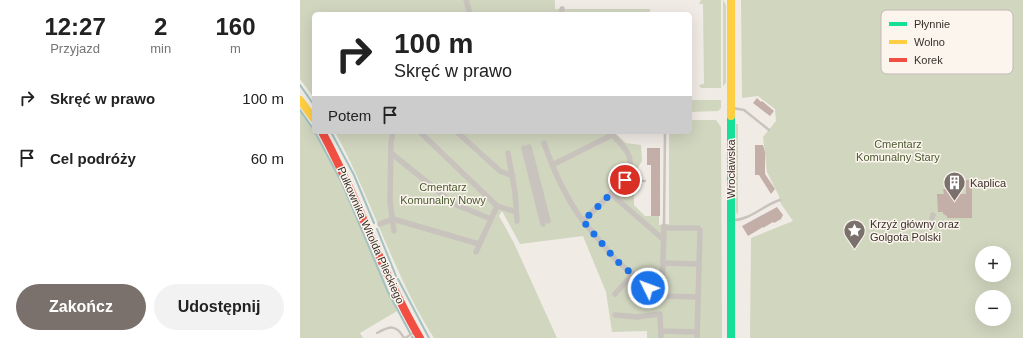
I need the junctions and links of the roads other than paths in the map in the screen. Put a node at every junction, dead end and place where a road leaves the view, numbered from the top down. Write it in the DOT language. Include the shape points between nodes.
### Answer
graph roads {
  1 [pos="466,0"];
  2 [pos="731,0"];
  3 [pos="469,12"];
  4 [pos="300,100"];
  5 [pos="731,108"];
  6 [pos="312,116"];
  7 [pos="769,130"];
  8 [pos="323,134"];
  9 [pos="393,134"];
  10 [pos="422,134"];
  11 [pos="459,134"];
  12 [pos="611,134"];
  13 [pos="665,134"];
  14 [pos="544,143"];
  15 [pos="527,148"];
  16 [pos="391,153"];
  17 [pos="508,153"];
  18 [pos="552,165"];
  19 [pos="513,176"];
  20 [pos="625,180"];
  21 [pos="645,180"];
  22 [pos="611,194"];
  23 [pos="780,200"];
  24 [pos="497,206"];
  25 [pos="516,212"];
  26 [pos="393,219"];
  27 [pos="491,219"];
  28 [pos="731,220"];
  29 [pos="517,221"];
  30 [pos="583,221"];
  31 [pos="546,222"];
  32 [pos="380,224"];
  33 [pos="664,226"];
  34 [pos="394,232"];
  35 [pos="664,240"];
  36 [pos="479,244"];
  37 [pos="476,252"];
  38 [pos="663,263"];
  39 [pos="698,264"];
  40 [pos="633,274"];
  41 [pos="615,294"];
  42 [pos="662,296"];
  43 [pos="697,297"];
  44 [pos="615,315"];
  45 [pos="661,331"];
  46 [pos="377,333"];
  47 [pos="418,335"];
  48 [pos="697,335"];
  49 [pos="405,338"];
  50 [pos="661,338"];
  51 [pos="731,338"];
  1 -- 3 [label="street"];
  2 -- 5 [label="main road, Wrocławska"];
  4 -- 6 [label="main road"];
  5 -- 7 [label="lane" via="744,110"];
  5 -- 28 [label="main road, Wrocławska"];
  8 -- 47 [label="main road, Pułkownika Witolda Pileckiego" via="348,180 392,284"];
  9 -- 16 [label="street"];
  10 -- 24 [label="street"];
  11 -- 19 [label="street" via="500,171"];
  12 -- 18 [label="street"];
  12 -- 20 [label="street" via="624,146 629,156 630,168"];
  13 -- 33 [label="lane"];
  14 -- 18 [label="street"];
  15 -- 31 [label="street"];
  16 -- 26 [label="street" via="390,202"];
  16 -- 27 [label="street" via="454,204"];
  17 -- 19 [label="street"];
  18 -- 30 [label="street" via="565,194"];
  19 -- 25 [label="street"];
  20 -- 21 [label="lane"];
  20 -- 22 [label="street"];
  22 -- 30 [label="street"];
  22 -- 35 [label="street"];
  23 -- 28 [label="lane" via="745,219"];
  24 -- 25 [label="street"];
  24 -- 27 [label="street"];
  25 -- 29 [label="street"];
  26 -- 32 [label="street"];
  26 -- 34 [label="street"];
  26 -- 36 [label="street"];
  27 -- 36 [label="street"];
  28 -- 51 [label="main road, Wrocławska"];
  30 -- 40 [label="street" via="616,260"];
  33 -- 35 [label="street"];
  33 -- 39 [label="street" via="699,228"];
  35 -- 38 [label="street"];
  36 -- 37 [label="street"];
  38 -- 39 [label="street"];
  38 -- 42 [label="street"];
  39 -- 43 [label="street"];
  40 -- 41 [label="street"];
  40 -- 42 [label="street" via="648,288"];
  42 -- 43 [label="street"];
  43 -- 48 [label="street"];
  44 -- 45 [label="street" via="637,317 660,314"];
  45 -- 48 [label="street"];
  45 -- 50 [label="street"];
  46 -- 49 [label="lane" via="387,328 395,328"];
  47 -- 49 [label="lane"];
}
